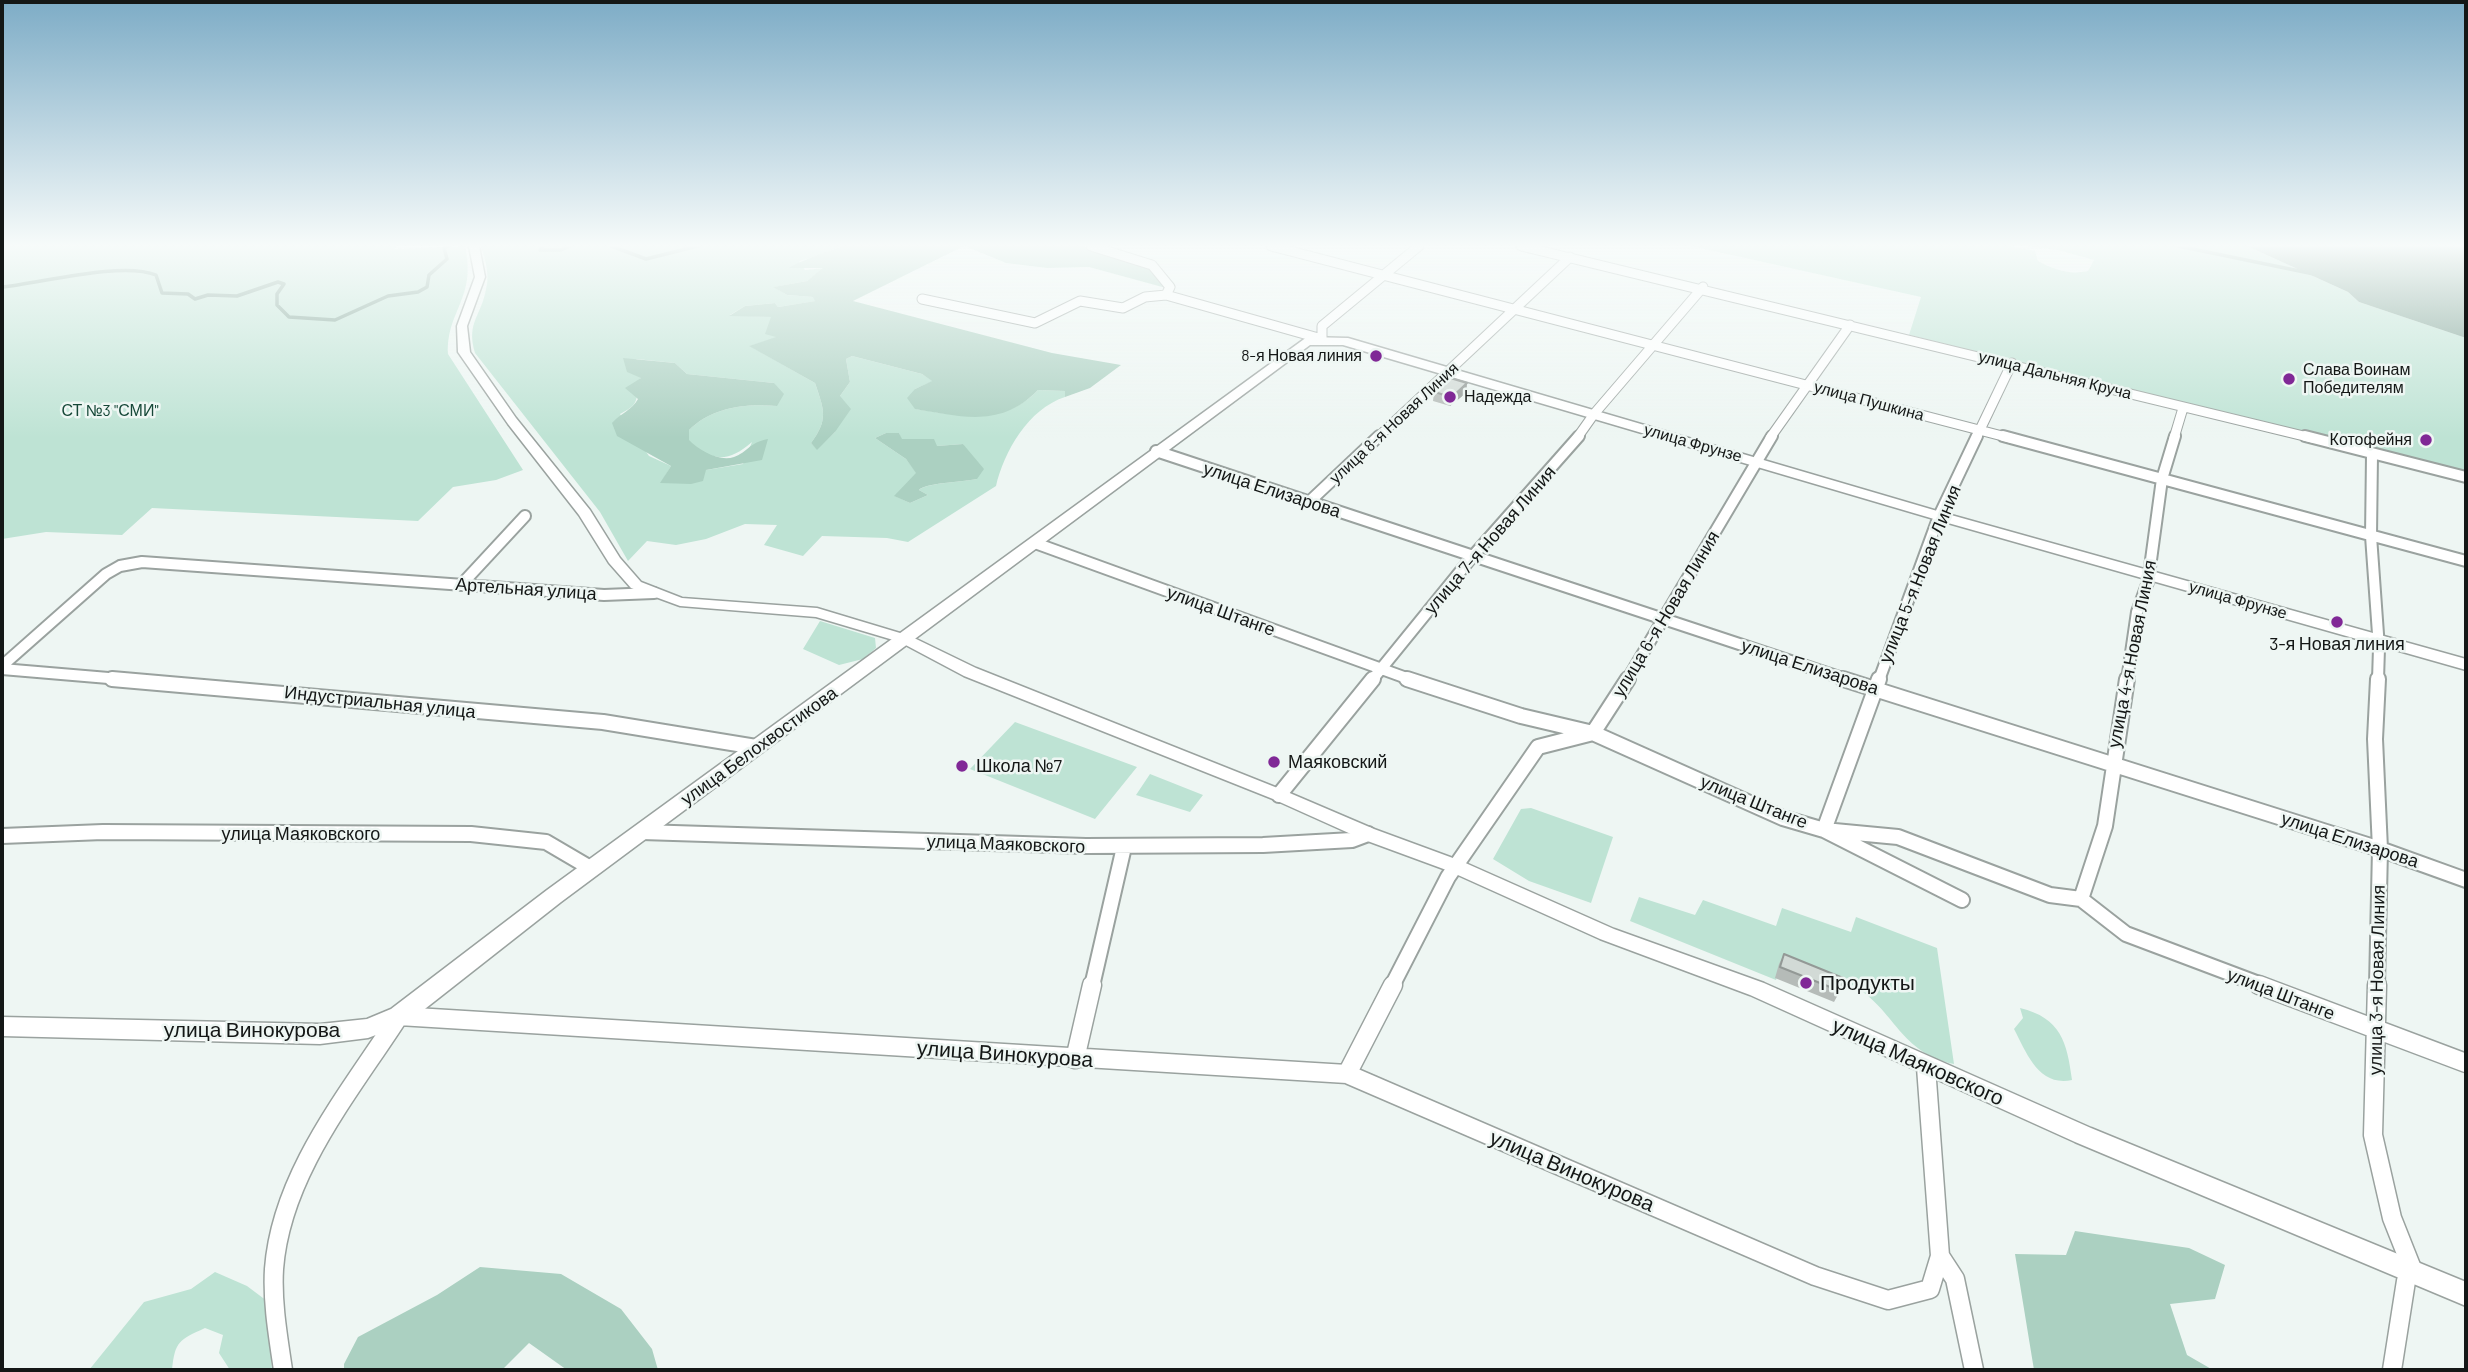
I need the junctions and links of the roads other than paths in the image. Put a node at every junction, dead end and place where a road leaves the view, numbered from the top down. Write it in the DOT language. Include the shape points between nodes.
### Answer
graph roads {
  1 [pos="468,310"];
  2 [pos="974,310"];
  3 [pos="1062,310"];
  4 [pos="1219,310"];
  5 [pos="1342,310"];
  6 [pos="1515,310"];
  7 [pos="1520,310"];
  8 [pos="1684,310"];
  9 [pos="1792,310"];
  10 [pos="1850,325"];
  11 [pos="1322,339"];
  12 [pos="1654,346"];
  13 [pos="2012,363"];
  14 [pos="1449,372"];
  15 [pos="1808,384"];
  16 [pos="2183,408"];
  17 [pos="1594,414"];
  18 [pos="1981,431"];
  19 [pos="1156,451"];
  20 [pos="2372,455"];
  21 [pos="1756,462"];
  22 [pos="2466,477"];
  23 [pos="2162,480"];
  24 [pos="1309,502"];
  25 [pos="525,516"];
  26 [pos="1940,516"];
  27 [pos="2371,536"];
  28 [pos="1035,543"];
  29 [pos="1472,557"];
  30 [pos="2466,561"];
  31 [pos="142,562"];
  32 [pos="2149,574"];
  33 [pos="461,585"];
  34 [pos="654,593"];
  35 [pos="1666,619"];
  36 [pos="905,639"];
  37 [pos="2378,640"];
  38 [pos="2466,665"];
  39 [pos="2,668"];
  40 [pos="1380,670"];
  41 [pos="1874,689"];
  42 [pos="1593,733"];
  43 [pos="756,747"];
  44 [pos="2112,763"];
  45 [pos="1279,795"];
  46 [pos="1824,830"];
  47 [pos="642,832"];
  48 [pos="1368,834"];
  49 [pos="2,836"];
  50 [pos="1124,848"];
  51 [pos="2380,849"];
  52 [pos="1455,866"];
  53 [pos="592,869"];
  54 [pos="2466,880"];
  55 [pos="2081,899"];
  56 [pos="1962,900"];
  57 [pos="399,1016"];
  58 [pos="2,1027"];
  59 [pos="2377,1031"];
  60 [pos="1075,1059"];
  61 [pos="2466,1063"];
  62 [pos="1926,1067"];
  63 [pos="1347,1074"];
  64 [pos="1940,1256"];
  65 [pos="2413,1271"];
  66 [pos="2466,1294"];
  67 [pos="283,1370"];
  68 [pos="1974,1370"];
  69 [pos="2392,1370"];
  1 -- 34 [label="street" via="462,326 464,352 585,513 625,575"];
  2 -- 3 [label="street, улица Фрунзе" via="1035,323"];
  4 -- 11 [label="street, улица Фрунзе"];
  5 -- 11 [label="street" via="1322,326"];
  6 -- 14 [label="street, улица 8-я Новая Линия"];
  7 -- 12 [label="street, улица Пушкина"];
  8 -- 12 [label="street, улица 7-я Новая Линия"];
  9 -- 10 [label="street, улица Дальняя Круча"];
  10 -- 13 [label="street, улица Дальняя Круча"];
  10 -- 15 [label="street, улица 6-я Новая Линия"];
  11 -- 14 [label="main road, улица Фрунзе" via="1345,341"];
  11 -- 19 [label="main road, улица Белохвостикова" via="1296,345"];
  12 -- 15 [label="street, улица Пушкина"];
  12 -- 17 [label="street, улица 7-я Новая Линия"];
  13 -- 16 [label="street, улица Дальняя Круча"];
  13 -- 18 [label="street, улица 5-я Новая Линия"];
  14 -- 17 [label="main road, улица Фрунзе"];
  14 -- 24 [label="street, улица 8-я Новая Линия"];
  15 -- 18 [label="street, улица Пушкина"];
  15 -- 21 [label="street, улица 6-я Новая Линия"];
  16 -- 20 [label="street, улица Дальняя Круча"];
  16 -- 23 [label="street, улица 4-я Новая Линия"];
  17 -- 21 [label="main road, улица Фрунзе"];
  17 -- 29 [label="street, улица 7-я Новая Линия"];
  18 -- 23 [label="street, улица Пушкина"];
  18 -- 26 [label="street, улица 5-я Новая Линия"];
  19 -- 24 [label="street, улица Елизарова"];
  19 -- 28 [label="main road, улица Белохвостикова"];
  20 -- 22 [label="street, улица Дальняя Круча"];
  20 -- 27 [label="street, улица 3-я Новая Линия"];
  21 -- 26 [label="main road, улица Фрунзе"];
  21 -- 35 [label="street, улица 6-я Новая Линия"];
  23 -- 27 [label="street, улица Пушкина"];
  23 -- 32 [label="street, улица 4-я Новая Линия"];
  24 -- 29 [label="street, улица Елизарова"];
  25 -- 33 [label="street"];
  26 -- 32 [label="main road, улица Фрунзе"];
  26 -- 41 [label="street, улица 5-я Новая Линия"];
  27 -- 30 [label="street, улица Пушкина"];
  27 -- 37 [label="street, улица 3-я Новая Линия"];
  28 -- 36 [label="main road, улица Белохвостикова"];
  28 -- 40 [label="street, улица Штанге"];
  29 -- 35 [label="street, улица Елизарова"];
  29 -- 40 [label="street, улица 7-я Новая Линия"];
  31 -- 33 [label="street, Артельная улица"];
  31 -- 39 [label="street" via="106,574"];
  32 -- 37 [label="main road, улица Фрунзе"];
  32 -- 44 [label="street, улица 4-я Новая Линия" via="2137,612"];
  33 -- 34 [label="street, Артельная улица" via="604,595"];
  34 -- 36 [label="street, Артельная улица" via="680,602 817,613"];
  35 -- 41 [label="street, улица Елизарова"];
  35 -- 42 [label="street, улица 6-я Новая Линия"];
  36 -- 43 [label="main road, улица Белохвостикова"];
  36 -- 45 [label="street, улица Маяковского" via="970,672"];
  37 -- 38 [label="main road, улица Фрунзе"];
  37 -- 51 [label="street, улица 3-я Новая Линия" via="2375,739"];
  39 -- 43 [label="street, Индустриальная улица" via="603,722"];
  40 -- 42 [label="street, улица Штанге" via="1521,716"];
  40 -- 45 [label="street, улица 7-я Новая Линия"];
  41 -- 44 [label="street, улица Елизарова"];
  41 -- 46 [label="street, улица 5-я Новая Линия"];
  42 -- 46 [label="street, улица Штанге" via="1783,818"];
  42 -- 52 [label="street" via="1538,747"];
  43 -- 47 [label="main road, улица Белохвостикова"];
  44 -- 51 [label="street, улица Елизарова"];
  44 -- 55 [label="street, улица 4-я Новая Линия" via="2105,826"];
  45 -- 48 [label="street, улица Маяковского"];
  46 -- 55 [label="street, улица Штанге" via="1898,837 2050,895"];
  46 -- 56 [label="street"];
  47 -- 50 [label="street, улица Маяковского"];
  47 -- 53 [label="main road, улица Белохвостикова"];
  48 -- 50 [label="street, улица Маяковского" via="1352,840 1250,848"];
  48 -- 52 [label="street, улица Маяковского"];
  49 -- 53 [label="street, улица Маяковского" via="103,832 471,834 546,842"];
  50 -- 60 [label="street"];
  51 -- 54 [label="street, улица Елизарова"];
  51 -- 59 [label="street, улица 3-я Новая Линия"];
  52 -- 62 [label="street, улица Маяковского" via="1607,934 1757,989"];
  52 -- 63 [label="street"];
  53 -- 57 [label="main road, улица Белохвостикова"];
  55 -- 59 [label="street, улица Штанге" via="2126,934"];
  57 -- 58 [label="main road, улица Винокурова" via="368,1028 320,1034"];
  57 -- 60 [label="street, улица Винокурова"];
  57 -- 67 [label="street, улица Белохвостикова" via="301,1172 284,1215 274,1278"];
  59 -- 61 [label="street, улица Штанге"];
  59 -- 65 [label="street, улица 3-я Новая Линия" via="2373,1135 2392,1218"];
  60 -- 63 [label="street, улица Винокурова"];
  62 -- 64 [label="street, улица Винокурова"];
  62 -- 65 [label="street, улица Маяковского"];
  63 -- 64 [label="street, улица Винокурова" via="1815,1276 1888,1300 1930,1289"];
  64 -- 68 [label="street, улица Винокурова" via="1955,1279"];
  65 -- 66 [label="street, улица Маяковского"];
  65 -- 69 [label="street" via="2406,1281"];
}
